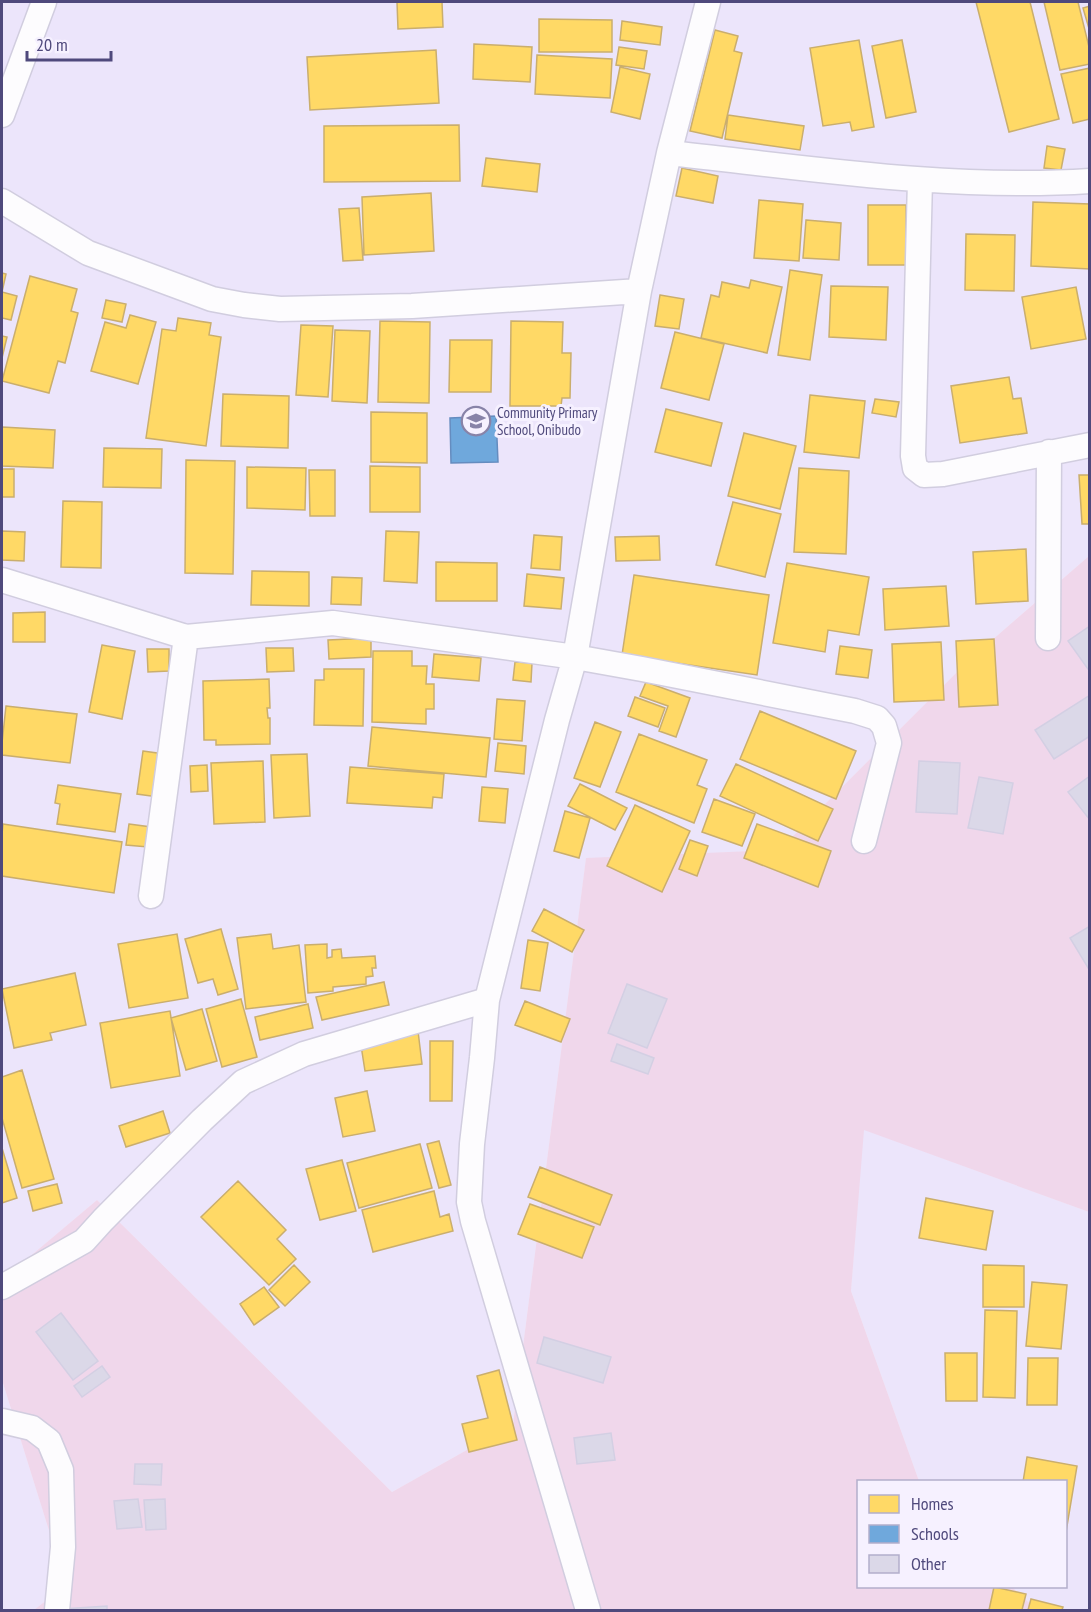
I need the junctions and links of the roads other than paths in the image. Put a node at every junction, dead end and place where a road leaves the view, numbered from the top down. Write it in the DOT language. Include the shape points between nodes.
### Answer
graph roads {
  1 [pos="44,2"];
  2 [pos="708,2"];
  3 [pos="2,115"];
  4 [pos="669,153"];
  5 [pos="920,180"];
  6 [pos="1089,181"];
  7 [pos="2,201"];
  8 [pos="639,291"];
  9 [pos="1089,445"];
  10 [pos="1049,452"];
  11 [pos="2,580"];
  12 [pos="186,637"];
  13 [pos="1048,638"];
  14 [pos="574,657"];
  15 [pos="864,841"];
  16 [pos="151,896"];
  17 [pos="487,1000"];
  18 [pos="2,1287"];
  19 [pos="2,1421"];
  20 [pos="57,1611"];
  21 [pos="588,1611"];
  1 -- 3 [label="street"];
  2 -- 4 [label="street"];
  4 -- 5 [label="street"];
  4 -- 8 [label="street"];
  5 -- 6 [label="street" via="1045,184"];
  5 -- 10 [label="street" via="915,468 924,475 943,474"];
  7 -- 8 [label="street" via="88,253 212,299 244,305 280,309 412,306"];
  8 -- 14 [label="street"];
  9 -- 10 [label="street"];
  10 -- 13 [label="street"];
  11 -- 12 [label="street"];
  12 -- 14 [label="street" via="333,623"];
  12 -- 16 [label="street"];
  14 -- 15 [label="street" via="877,718 889,743"];
  14 -- 17 [label="street"];
  17 -- 18 [label="street" via="304,1054 243,1082 84,1241"];
  17 -- 21 [label="street" via="470,1202"];
  19 -- 20 [label="street" via="32,1428 49,1440 61,1470 63,1546"];
}
